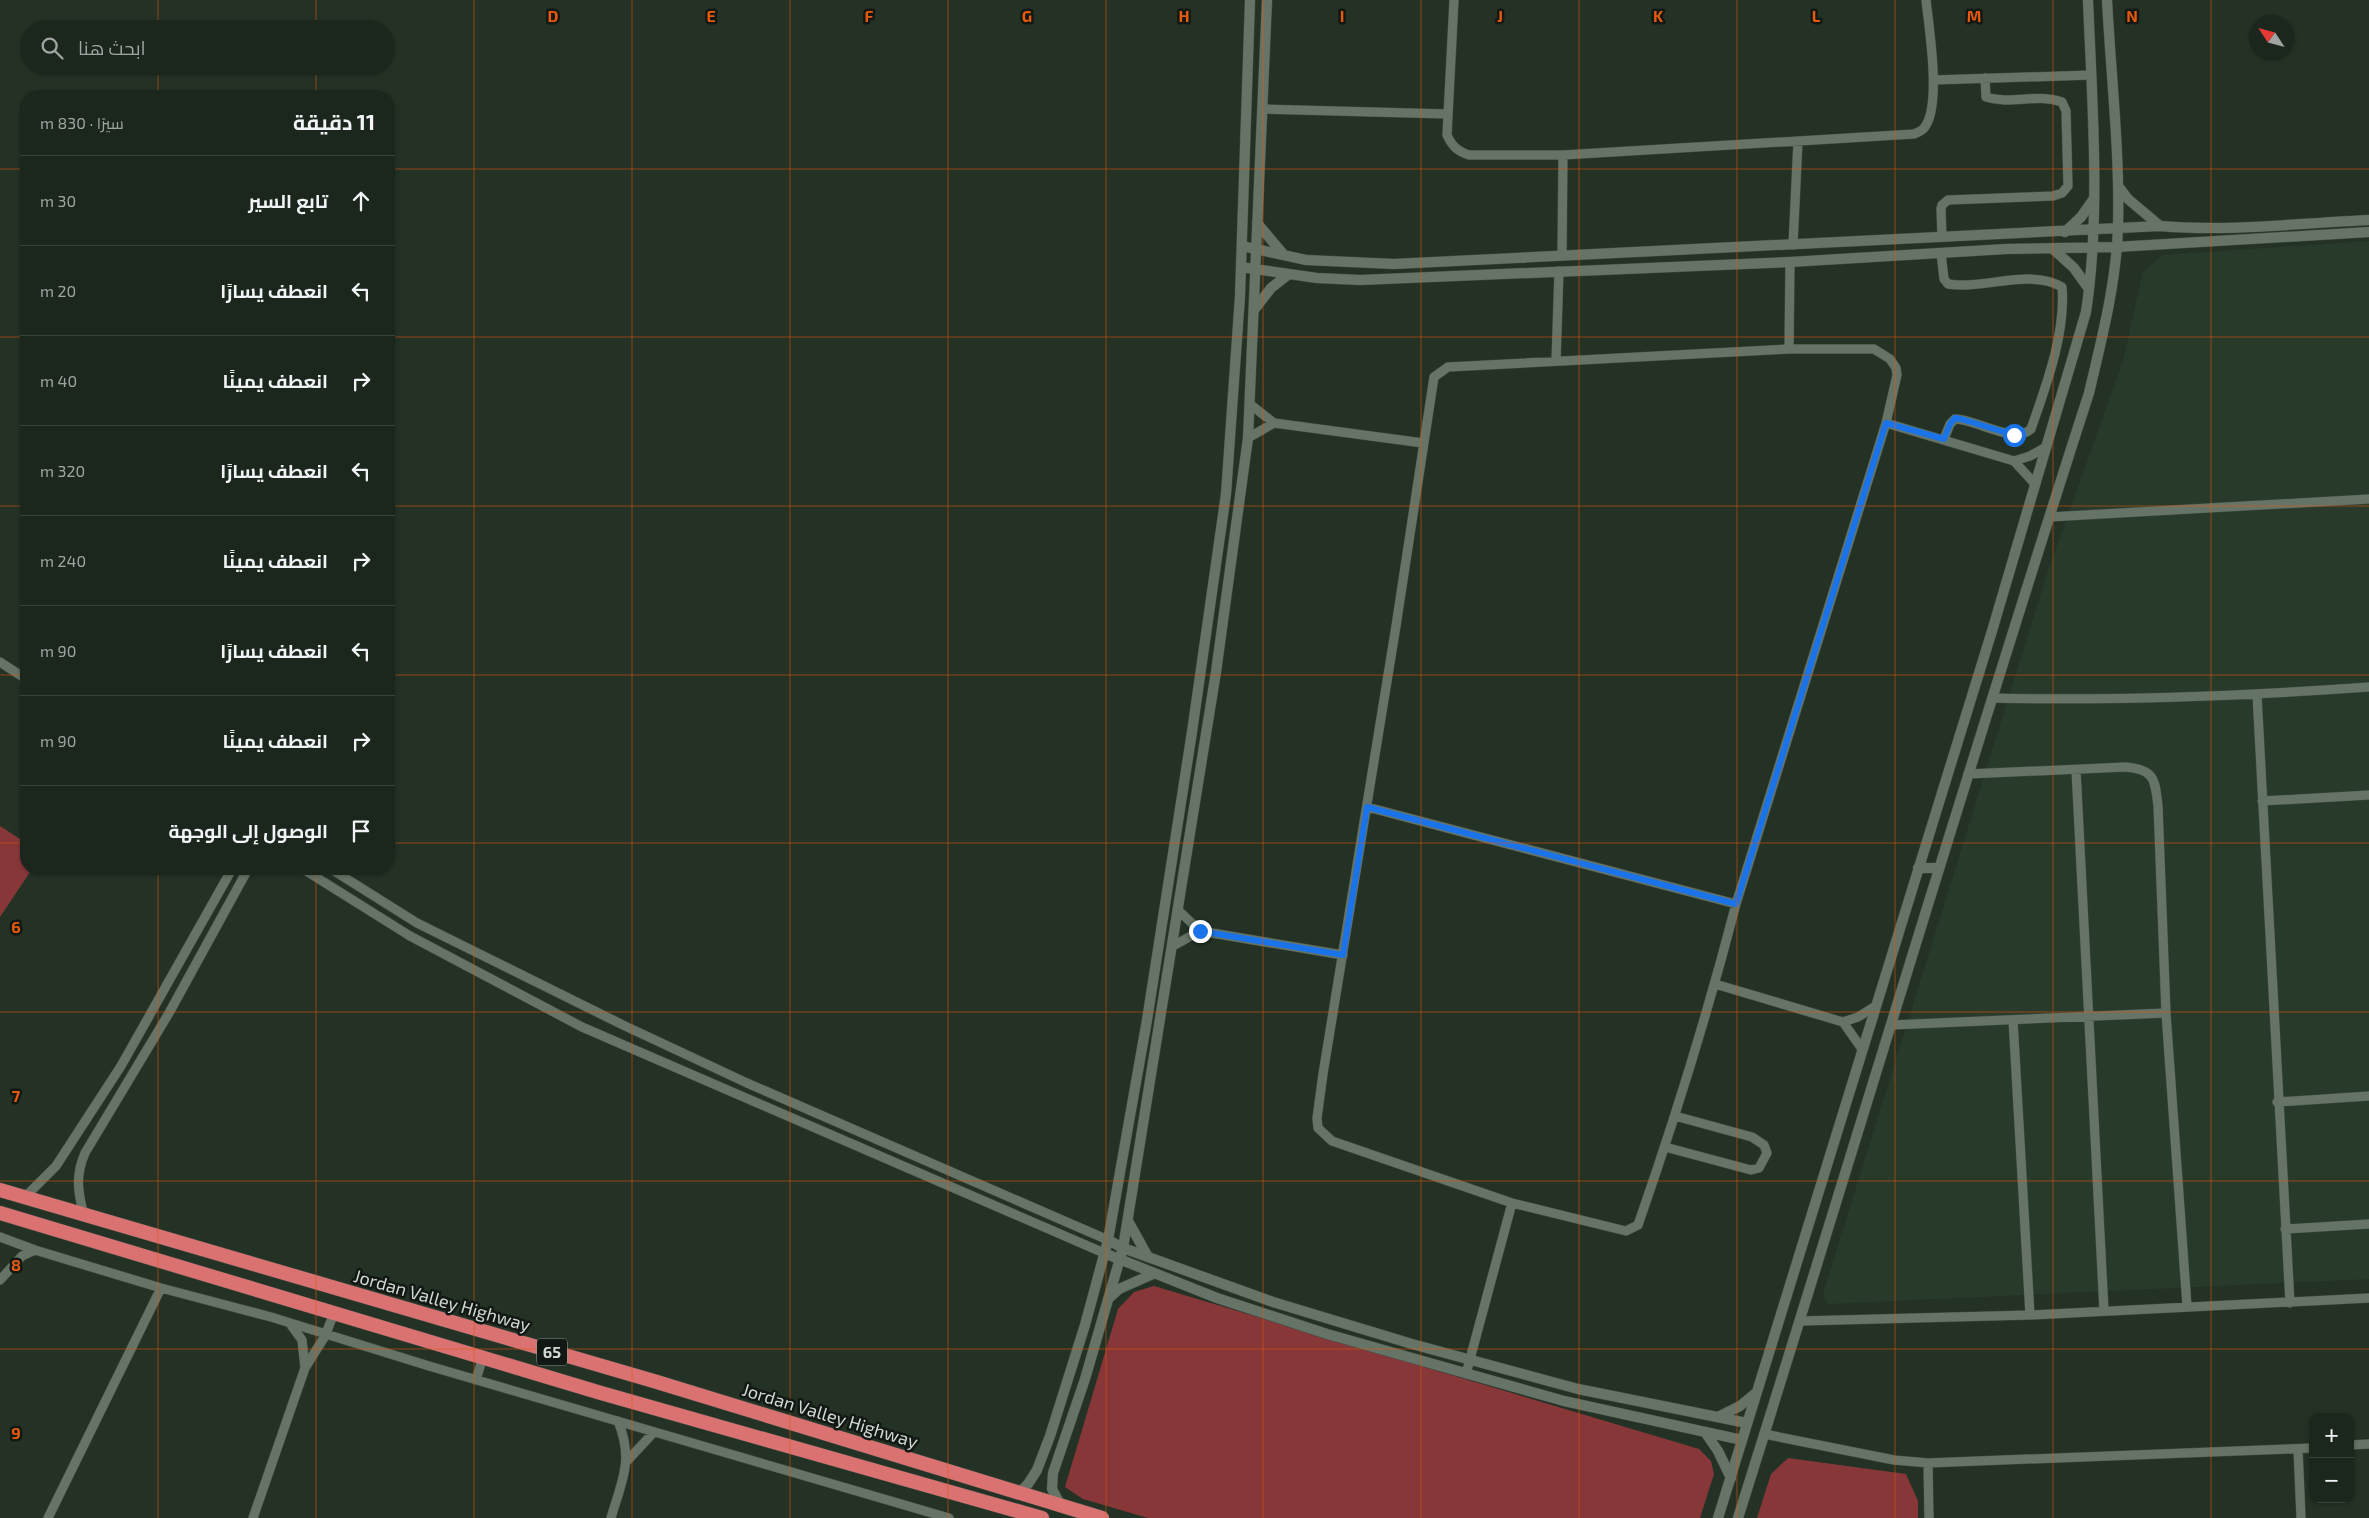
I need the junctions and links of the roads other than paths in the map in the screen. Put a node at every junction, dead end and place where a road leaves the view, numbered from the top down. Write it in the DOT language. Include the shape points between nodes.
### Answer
graph roads {
  1 [pos="1250,0"];
  2 [pos="1267,0"];
  3 [pos="1454,0"];
  4 [pos="1926,0"];
  5 [pos="2088,0"];
  6 [pos="2107,0"];
  7 [pos="2091,75"];
  8 [pos="1985,78"];
  9 [pos="1934,80"];
  10 [pos="1263,109"];
  11 [pos="1447,114"];
  12 [pos="1798,141"];
  13 [pos="1563,155"];
  14 [pos="2118,186"];
  15 [pos="2094,199"];
  16 [pos="2369,220"];
  17 [pos="2335,222"];
  18 [pos="1257,224"];
  19 [pos="2160,226"];
  20 [pos="2118,228"];
  21 [pos="2093,230"];
  22 [pos="2065,232"];
  23 [pos="2369,232"];
  24 [pos="2334,233"];
  25 [pos="1942,237"];
  26 [pos="1793,245"];
  27 [pos="1242,246"];
  28 [pos="2116,246"];
  29 [pos="2093,248"];
  30 [pos="1256,249"];
  31 [pos="2053,249"];
  32 [pos="1941,253"];
  33 [pos="1284,255"];
  34 [pos="1562,255"];
  35 [pos="1790,262"];
  36 [pos="1241,267"];
  37 [pos="1256,269"];
  38 [pos="1559,272"];
  39 [pos="1289,274"];
  40 [pos="2089,289"];
  41 [pos="1254,311"];
  42 [pos="1789,349"];
  43 [pos="1556,361"];
  44 [pos="1251,405"];
  45 [pos="1886,423"];
  46 [pos="1274,424"];
  47 [pos="1248,438"];
  48 [pos="1944,439"];
  49 [pos="1423,444"];
  50 [pos="2046,447"];
  51 [pos="2014,461"];
  52 [pos="2034,483"];
  53 [pos="2369,499"];
  54 [pos="2049,517"];
  55 [pos="0,662"];
  56 [pos="20,676"];
  57 [pos="2369,687"];
  58 [pos="2257,695"];
  59 [pos="1992,698"];
  60 [pos="2076,770"];
  61 [pos="1968,774"];
  62 [pos="2369,795"];
  63 [pos="2262,801"];
  64 [pos="1367,807"];
  65 [pos="1918,868"];
  66 [pos="1938,868"];
  67 [pos="229,875"];
  68 [pos="245,875"];
  69 [pos="313,875"];
  70 [pos="341,875"];
  71 [pos="1736,904"];
  72 [pos="1178,911"];
  73 [pos="1200,931"];
  74 [pos="1173,946"];
  75 [pos="1343,955"];
  76 [pos="1715,984"];
  77 [pos="1874,1007"];
  78 [pos="2166,1013"];
  79 [pos="2088,1016"];
  80 [pos="2013,1020"];
  81 [pos="1843,1022"];
  82 [pos="1891,1025"];
  83 [pos="1862,1049"];
  84 [pos="2369,1096"];
  85 [pos="2277,1102"];
  86 [pos="1675,1116"];
  87 [pos="1665,1147"];
  88 [pos="0,1190"];
  89 [pos="26,1198"];
  90 [pos="1512,1203"];
  91 [pos="0,1213"];
  92 [pos="84,1216"];
  93 [pos="1128,1221"];
  94 [pos="2369,1224"];
  95 [pos="2286,1229"];
  96 [pos="0,1237"];
  97 [pos="1108,1240"];
  98 [pos="1122,1248"];
  99 [pos="35,1250"];
  100 [pos="1104,1254"];
  101 [pos="1148,1256"];
  102 [pos="1118,1260"];
  103 [pos="1153,1274"];
  104 [pos="0,1280"];
  105 [pos="161,1288"];
  106 [pos="2369,1298"];
  107 [pos="1108,1300"];
  108 [pos="2290,1303"];
  109 [pos="2187,1306"];
  110 [pos="2104,1311"];
  111 [pos="334,1313"];
  112 [pos="2030,1315"];
  113 [pos="1801,1321"];
  114 [pos="290,1324"];
  115 [pos="325,1336"];
  116 [pos="484,1357"];
  117 [pos="1470,1360"];
  118 [pos="305,1368"];
  119 [pos="1466,1374"];
  120 [pos="476,1380"];
  121 [pos="1758,1391"];
  122 [pos="1718,1417"];
  123 [pos="618,1421"];
  124 [pos="1747,1423"];
  125 [pos="654,1432"];
  126 [pos="1705,1432"];
  127 [pos="1764,1434"];
  128 [pos="1742,1440"];
  129 [pos="2369,1444"];
  130 [pos="2354,1445"];
  131 [pos="2309,1448"];
  132 [pos="2298,1449"];
  133 [pos="627,1461"];
  134 [pos="1928,1463"];
  135 [pos="1731,1478"];
  136 [pos="1019,1493"];
  137 [pos="1060,1504"];
  138 [pos="48,1518"];
  139 [pos="253,1518"];
  140 [pos="611,1518"];
  141 [pos="949,1518"];
  142 [pos="1042,1518"];
  143 [pos="1102,1518"];
  144 [pos="1718,1518"];
  145 [pos="1738,1518"];
  146 [pos="1929,1518"];
  147 [pos="2301,1518"];
  1 -- 27 [label="street"];
  2 -- 10 [label="street"];
  3 -- 11 [label="street"];
  4 -- 9 [label="street"];
  5 -- 7 [label="street"];
  6 -- 14 [label="street"];
  7 -- 8 [label="street"];
  7 -- 15 [label="street"];
  8 -- 9 [label="street"];
  8 -- 25 [label="street" via="1986,97 1999,101 2046,97 2062,102 2066,111 2068,186 2053,196 1948,200 1941,209"];
  9 -- 12 [label="street" via="1928,122 1923,130 1914,134"];
  10 -- 11 [label="street"];
  10 -- 18 [label="street"];
  11 -- 13 [label="street" via="1447,135 1459,151 1469,155"];
  12 -- 13 [label="street"];
  12 -- 26 [label="street"];
  13 -- 34 [label="street"];
  14 -- 19 [label="street" via="2128,199"];
  14 -- 20 [label="street"];
  15 -- 21 [label="street"];
  15 -- 22 [label="street"];
  16 -- 17 [label="street"];
  17 -- 19 [label="street" via="2231,227"];
  17 -- 24 [label="street"];
  18 -- 30 [label="street"];
  18 -- 33 [label="street"];
  19 -- 20 [label="street"];
  20 -- 21 [label="street"];
  20 -- 28 [label="street"];
  21 -- 22 [label="street"];
  21 -- 29 [label="street"];
  22 -- 25 [label="street"];
  23 -- 24 [label="street"];
  24 -- 28 [label="street"];
  25 -- 26 [label="street"];
  26 -- 34 [label="street"];
  27 -- 30 [label="street"];
  27 -- 36 [label="street"];
  28 -- 29 [label="street"];
  28 -- 54 [label="street" via="2108,310 2089,392"];
  29 -- 31 [label="street"];
  29 -- 40 [label="street"];
  30 -- 33 [label="street"];
  30 -- 37 [label="street"];
  31 -- 32 [label="street"];
  31 -- 40 [label="street" via="2074,268"];
  32 -- 35 [label="street"];
  32 -- 48 [label="street" via="1944,279 1948,284 2013,280 2053,282 2062,287 2063,301 2055,352 2031,429 2026,434 2014,435 1955,418"];
  33 -- 34 [label="street" via="1306,260 1394,264"];
  35 -- 38 [label="street"];
  35 -- 42 [label="street"];
  36 -- 37 [label="street"];
  36 -- 97 [label="street" via="1226,494 1147,1020"];
  37 -- 39 [label="street"];
  37 -- 41 [label="street"];
  38 -- 39 [label="street" via="1360,280"];
  38 -- 43 [label="street"];
  39 -- 41 [label="street" via="1271,288"];
  40 -- 50 [label="street" via="2078,343"];
  41 -- 44 [label="street"];
  42 -- 43 [label="street"];
  42 -- 45 [label="street" via="1874,349 1890,359 1897,375"];
  43 -- 49 [label="street" via="1448,367 1440,371 1432,382"];
  44 -- 46 [label="street"];
  44 -- 47 [label="street"];
  45 -- 48 [label="street"];
  45 -- 71 [label="street"];
  46 -- 47 [label="street"];
  46 -- 49 [label="street"];
  47 -- 72 [label="street" via="1216,672"];
  48 -- 51 [label="street"];
  49 -- 64 [label="street"];
  50 -- 51 [label="street"];
  50 -- 52 [label="street"];
  51 -- 52 [label="street"];
  52 -- 65 [label="street" via="2022,532"];
  53 -- 54 [label="street"];
  54 -- 59 [label="street"];
  55 -- 56 [label="street"];
  57 -- 58 [label="street"];
  58 -- 59 [label="street" via="2074,700"];
  58 -- 63 [label="street"];
  59 -- 61 [label="street"];
  60 -- 61 [label="street"];
  60 -- 78 [label="street" via="2138,768 2155,782"];
  60 -- 79 [label="street"];
  61 -- 66 [label="street"];
  62 -- 63 [label="street"];
  63 -- 85 [label="street"];
  64 -- 71 [label="street"];
  64 -- 75 [label="street"];
  65 -- 66 [label="street"];
  65 -- 77 [label="street"];
  66 -- 82 [label="street"];
  67 -- 89 [label="street" via="116,1074 56,1166"];
  68 -- 92 [label="street" via="169,1013 85,1153 77,1176"];
  69 -- 100 [label="street" via="410,936 582,1027"];
  70 -- 97 [label="street" via="417,923 625,1026 747,1083"];
  71 -- 76 [label="street"];
  72 -- 73 [label="street"];
  72 -- 74 [label="street"];
  73 -- 74 [label="street"];
  73 -- 75 [label="street"];
  74 -- 93 [label="street"];
  75 -- 90 [label="street" via="1323,1074 1318,1128 1332,1141"];
  76 -- 81 [label="street"];
  76 -- 86 [label="street"];
  77 -- 81 [label="street"];
  77 -- 83 [label="street"];
  78 -- 79 [label="street"];
  78 -- 109 [label="street"];
  79 -- 80 [label="street"];
  79 -- 110 [label="street"];
  80 -- 82 [label="street"];
  80 -- 112 [label="street"];
  81 -- 83 [label="street"];
  82 -- 113 [label="street"];
  83 -- 121 [label="street"];
  84 -- 85 [label="street"];
  85 -- 95 [label="street"];
  86 -- 87 [label="street"];
  86 -- 87 [label="street" via="1752,1137 1764,1145 1767,1153 1755,1170"];
  87 -- 90 [label="street" via="1638,1225 1630,1231"];
  88 -- 89 [label="highway, Jordan Valley Highway / 65"];
  89 -- 92 [label="highway, Jordan Valley Highway / 65"];
  90 -- 117 [label="street"];
  91 -- 111 [label="highway, 65"];
  92 -- 136 [label="highway, Jordan Valley Highway / 65" via="657,1382"];
  93 -- 98 [label="street"];
  93 -- 101 [label="street"];
  94 -- 95 [label="street"];
  95 -- 108 [label="street"];
  96 -- 99 [label="street"];
  97 -- 98 [label="street"];
  97 -- 100 [label="street"];
  98 -- 101 [label="street"];
  98 -- 102 [label="street"];
  99 -- 104 [label="street" via="22,1256"];
  99 -- 105 [label="street"];
  100 -- 102 [label="street"];
  100 -- 136 [label="street" via="1050,1436 1032,1478"];
  101 -- 117 [label="street" via="1273,1302"];
  102 -- 103 [label="street"];
  102 -- 107 [label="street"];
  103 -- 107 [label="street" via="1126,1285"];
  103 -- 119 [label="street" via="1275,1317"];
  105 -- 114 [label="street"];
  105 -- 138 [label="street"];
  106 -- 108 [label="street"];
  107 -- 137 [label="street" via="1053,1473 1052,1489"];
  108 -- 109 [label="street"];
  109 -- 110 [label="street"];
  110 -- 112 [label="street"];
  111 -- 115 [label="street"];
  111 -- 116 [label="highway, 65"];
  112 -- 113 [label="street"];
  113 -- 127 [label="street"];
  114 -- 115 [label="street"];
  114 -- 118 [label="street" via="302,1340"];
  115 -- 118 [label="street"];
  115 -- 120 [label="street"];
  116 -- 120 [label="street"];
  116 -- 142 [label="highway, 65"];
  117 -- 119 [label="street"];
  117 -- 122 [label="street" via="1578,1389"];
  118 -- 139 [label="street"];
  119 -- 126 [label="street" via="1564,1401"];
  120 -- 123 [label="street"];
  121 -- 122 [label="street" via="1740,1406"];
  121 -- 124 [label="street"];
  122 -- 124 [label="street"];
  123 -- 125 [label="street"];
  123 -- 133 [label="street" via="625,1438"];
  124 -- 128 [label="street"];
  125 -- 133 [label="street"];
  125 -- 141 [label="street"];
  126 -- 128 [label="street"];
  126 -- 135 [label="street"];
  127 -- 134 [label="street"];
  127 -- 145 [label="street"];
  128 -- 135 [label="street"];
  129 -- 130 [label="street"];
  131 -- 132 [label="street"];
  132 -- 134 [label="street"];
  132 -- 147 [label="street"];
  133 -- 140 [label="street"];
  134 -- 146 [label="street"];
  135 -- 144 [label="street"];
  136 -- 137 [label="highway, Jordan Valley Highway / 65"];
  137 -- 143 [label="highway, Jordan Valley Highway / 65"];
}
